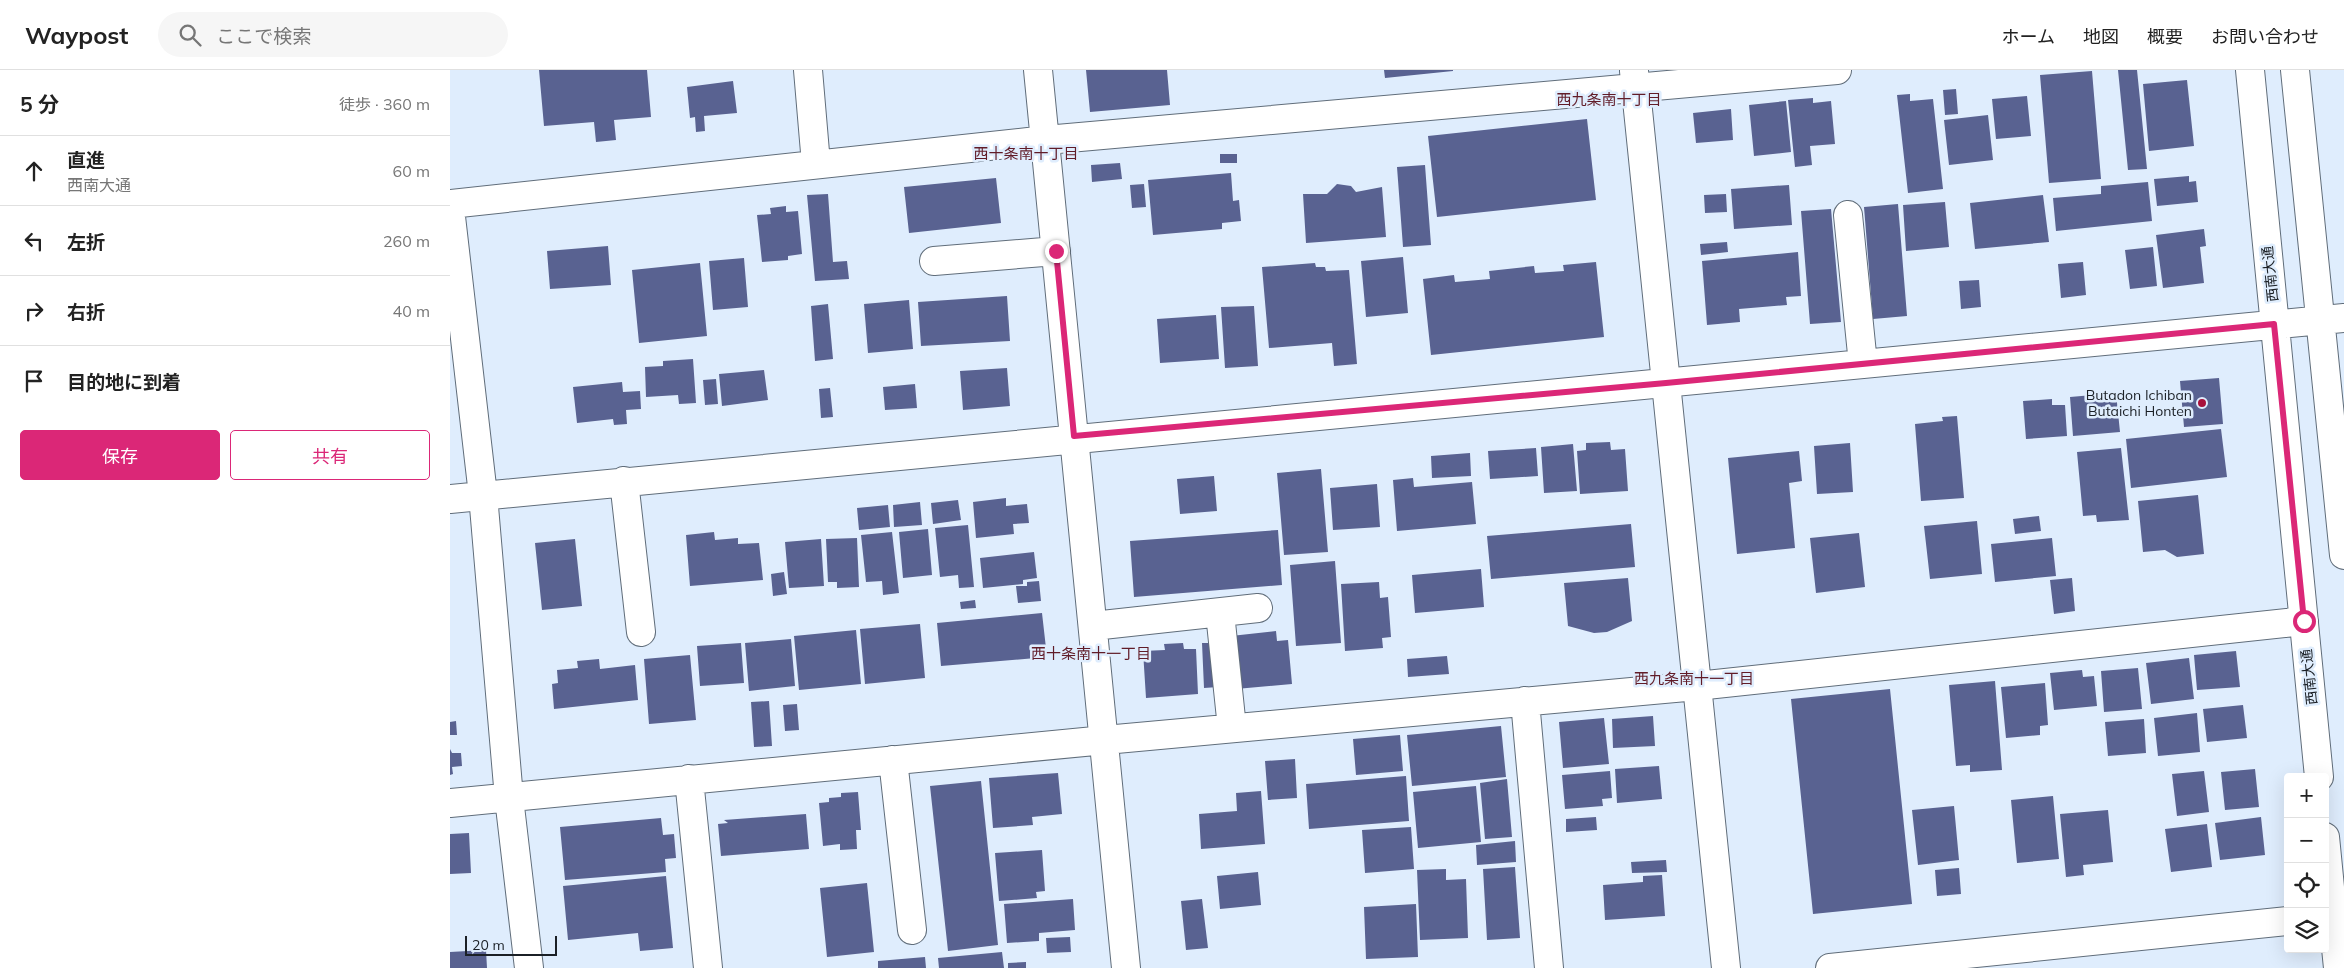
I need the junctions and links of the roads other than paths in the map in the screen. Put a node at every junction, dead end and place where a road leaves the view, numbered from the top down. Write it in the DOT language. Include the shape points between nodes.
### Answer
graph roads {
  1 [pos="808,70"];
  2 [pos="1038,70"];
  3 [pos="1837,70"];
  4 [pos="2250,70"];
  5 [pos="2295,70"];
  6 [pos="1635,80"];
  7 [pos="1046,140"];
  8 [pos="816,164"];
  9 [pos="450,204"];
  10 [pos="450,208"];
  11 [pos="1848,215"];
  12 [pos="1056,251"];
  13 [pos="934,261"];
  14 [pos="2333,319"];
  15 [pos="2274,324"];
  16 [pos="1863,364"];
  17 [pos="1666,383"];
  18 [pos="1074,436"];
  19 [pos="624,481"];
  20 [pos="483,495"];
  21 [pos="450,499"];
  22 [pos="2344,555"];
  23 [pos="1258,608"];
  24 [pos="1220,612"];
  25 [pos="2304,621"];
  26 [pos="1093,626"];
  27 [pos="641,632"];
  28 [pos="1697,686"];
  29 [pos="1525,701"];
  30 [pos="1232,728"];
  31 [pos="1104,740"];
  32 [pos="893,760"];
  33 [pos="2319,773"];
  34 [pos="689,779"];
  35 [pos="509,798"];
  36 [pos="450,803"];
  37 [pos="2328,863"];
  38 [pos="2334,916"];
  39 [pos="2284,920"];
  40 [pos="912,930"];
  41 [pos="529,968"];
  42 [pos="708,968"];
  43 [pos="1126,968"];
  44 [pos="1549,968"];
  45 [pos="1726,968"];
  46 [pos="1830,968"];
  47 [pos="2338,968"];
  1 -- 8 [label="street"];
  2 -- 7 [label="street"];
  3 -- 6 [label="street"];
  4 -- 15 [label="street, 西南大通"];
  5 -- 14 [label="street"];
  6 -- 7 [label="street"];
  6 -- 17 [label="street"];
  7 -- 8 [label="street"];
  7 -- 12 [label="street"];
  8 -- 9 [label="street"];
  10 -- 20 [label="street"];
  11 -- 16 [label="street"];
  12 -- 13 [label="street"];
  12 -- 18 [label="street"];
  14 -- 15 [label="street"];
  14 -- 22 [label="street"];
  15 -- 16 [label="street"];
  15 -- 25 [label="street, 西南大通"];
  16 -- 17 [label="street"];
  17 -- 18 [label="street"];
  17 -- 28 [label="street"];
  18 -- 19 [label="street"];
  18 -- 26 [label="street"];
  19 -- 20 [label="street"];
  19 -- 27 [label="street"];
  20 -- 21 [label="street"];
  20 -- 35 [label="street"];
  23 -- 24 [label="street"];
  24 -- 26 [label="street"];
  24 -- 30 [label="street"];
  25 -- 28 [label="street"];
  25 -- 33 [label="street, 西南大通"];
  26 -- 31 [label="street"];
  28 -- 29 [label="street"];
  28 -- 45 [label="street"];
  29 -- 30 [label="street"];
  29 -- 44 [label="street"];
  30 -- 31 [label="street"];
  31 -- 32 [label="street"];
  31 -- 43 [label="street"];
  32 -- 34 [label="street"];
  32 -- 40 [label="street"];
  34 -- 35 [label="street"];
  34 -- 42 [label="street"];
  35 -- 36 [label="street"];
  35 -- 41 [label="street"];
  37 -- 38 [label="street"];
  38 -- 47 [label="street"];
  39 -- 46 [label="street"];
}
